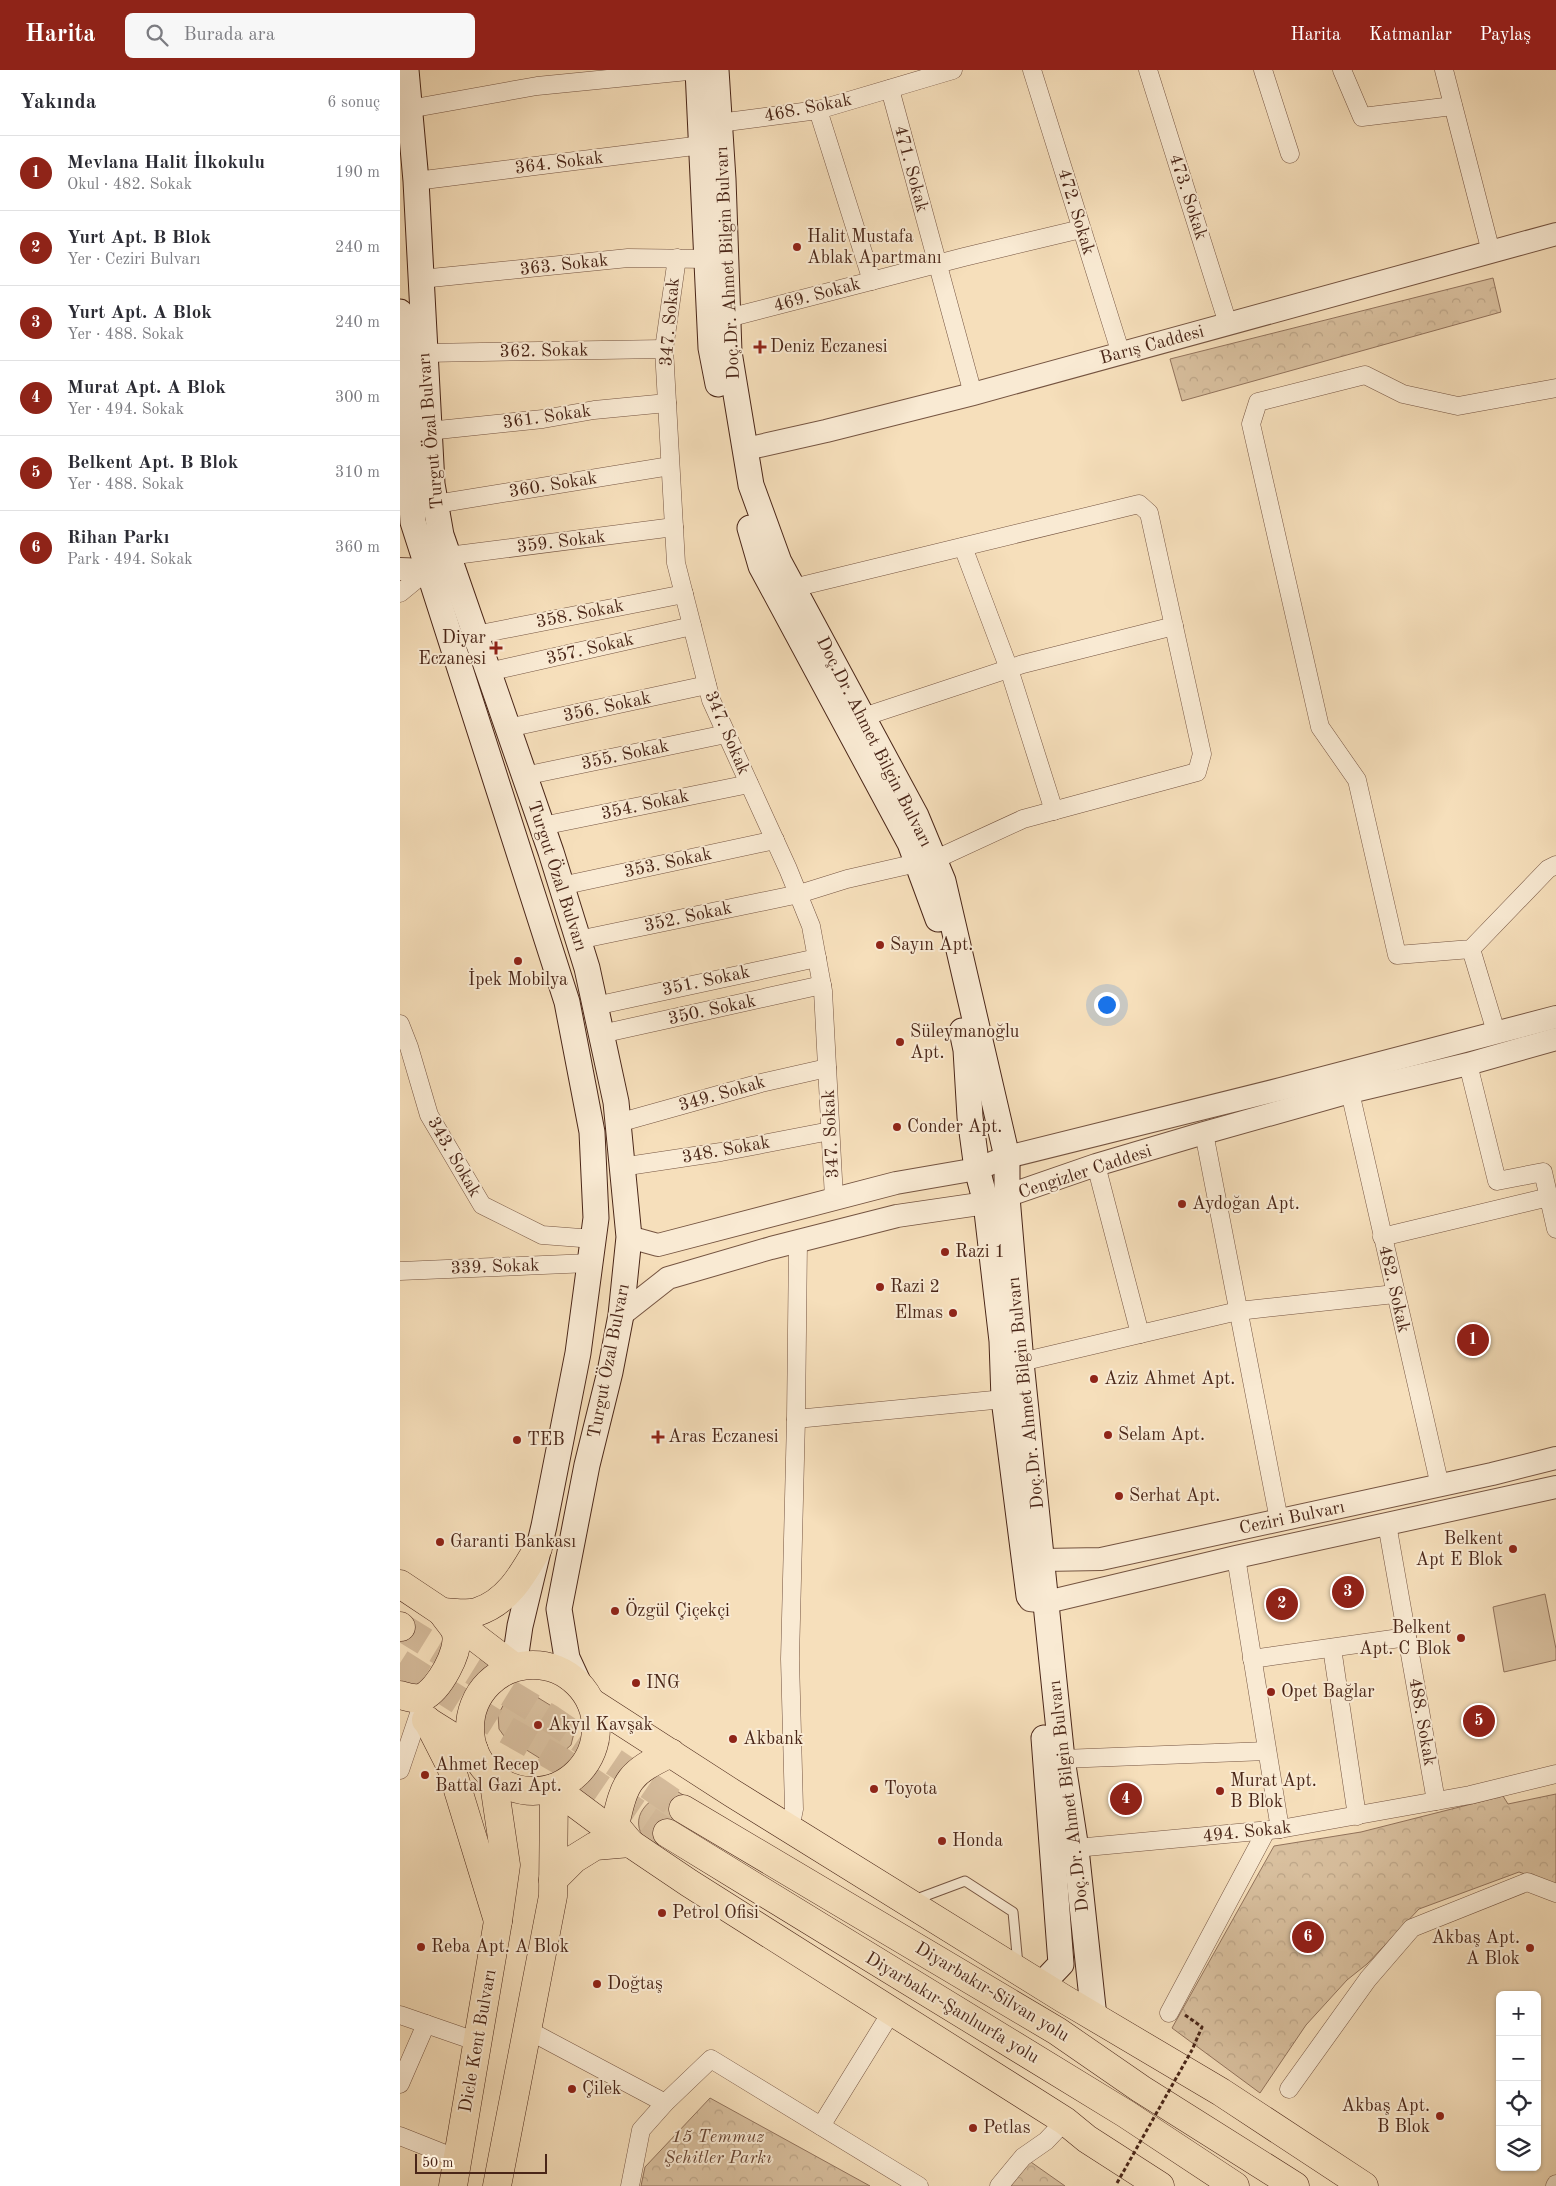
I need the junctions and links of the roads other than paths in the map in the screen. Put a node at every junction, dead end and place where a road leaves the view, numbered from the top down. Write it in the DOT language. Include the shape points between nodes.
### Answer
graph roads {
  1 [pos="406,70"];
  2 [pos="698,70"];
  3 [pos="716,70"];
  4 [pos="953,70"];
  5 [pos="1032,70"];
  6 [pos="1148,70"];
  7 [pos="1263,70"];
  8 [pos="1342,70"];
  9 [pos="1444,70"];
  10 [pos="890,89"];
  11 [pos="1453,106"];
  12 [pos="409,109"];
  13 [pos="818,110"];
  14 [pos="720,123"];
  15 [pos="702,145"];
  16 [pos="1290,154"];
  17 [pos="416,181"];
  18 [pos="1081,229"];
  19 [pos="1556,234"];
  20 [pos="1491,252"];
  21 [pos="677,258"];
  22 [pos="708,259"];
  23 [pos="936,264"];
  24 [pos="420,279"];
  25 [pos="872,281"];
  26 [pos="400,312"];
  27 [pos="728,318"];
  28 [pos="1228,324"];
  29 [pos="664,349"];
  30 [pos="424,353"];
  31 [pos="1120,354"];
  32 [pos="1556,388"];
  33 [pos="973,394"];
  34 [pos="666,403"];
  35 [pos="428,431"];
  36 [pos="746,449"];
  37 [pos="670,466"];
  38 [pos="436,504"];
  39 [pos="674,527"];
  40 [pos="963,547"];
  41 [pos="448,556"];
  42 [pos="400,569"];
  43 [pos="428,570"];
  44 [pos="793,588"];
  45 [pos="400,593"];
  46 [pos="684,594"];
  47 [pos="692,626"];
  48 [pos="1174,626"];
  49 [pos="476,635"];
  50 [pos="1009,669"];
  51 [pos="488,672"];
  52 [pos="707,685"];
  53 [pos="863,717"];
  54 [pos="508,728"];
  55 [pos="726,734"];
  56 [pos="524,776"];
  57 [pos="749,784"];
  58 [pos="1054,811"];
  59 [pos="542,826"];
  60 [pos="775,840"];
  61 [pos="926,862"];
  62 [pos="1556,865"];
  63 [pos="561,886"];
  64 [pos="799,894"];
  65 [pos="578,940"];
  66 [pos="1471,949"];
  67 [pos="817,958"];
  68 [pos="822,986"];
  69 [pos="595,1006"];
  70 [pos="1556,1017"];
  71 [pos="400,1024"];
  72 [pos="1496,1032"];
  73 [pos="601,1034"];
  74 [pos="1556,1039"];
  75 [pos="1468,1064"];
  76 [pos="827,1068"];
  77 [pos="1350,1092"];
  78 [pos="618,1123"];
  79 [pos="830,1131"];
  80 [pos="1204,1133"];
  81 [pos="1007,1157"];
  82 [pos="1096,1165"];
  83 [pos="622,1167"];
  84 [pos="977,1168"];
  85 [pos="1550,1170"];
  86 [pos="1549,1197"];
  87 [pos="834,1198"];
  88 [pos="997,1200"];
  89 [pos="1556,1229"];
  90 [pos="1382,1236"];
  91 [pos="629,1237"];
  92 [pos="594,1239"];
  93 [pos="798,1242"];
  94 [pos="590,1264"];
  95 [pos="400,1271"];
  96 [pos="1395,1294"];
  97 [pos="1238,1311"];
  98 [pos="621,1315"];
  99 [pos="1140,1334"];
  100 [pos="1021,1362"];
  101 [pos="1004,1399"];
  102 [pos="796,1419"];
  103 [pos="1554,1458"];
  104 [pos="1440,1486"];
  105 [pos="1556,1488"];
  106 [pos="1280,1520"];
  107 [pos="1387,1524"];
  108 [pos="538,1548"];
  109 [pos="1236,1557"];
  110 [pos="1034,1558"];
  111 [pos="400,1584"];
  112 [pos="1038,1601"];
  113 [pos="442,1612"];
  114 [pos="1407,1637"];
  115 [pos="1332,1648"];
  116 [pos="1252,1659"];
  117 [pos="514,1667"];
  118 [pos="585,1693"];
  119 [pos="411,1707"];
  120 [pos="474,1750"];
  121 [pos="1267,1751"];
  122 [pos="671,1753"];
  123 [pos="1062,1759"];
  124 [pos="400,1770"];
  125 [pos="1556,1774"];
  126 [pos="493,1777"];
  127 [pos="554,1788"];
  128 [pos="1436,1801"];
  129 [pos="683,1809"];
  130 [pos="1356,1816"];
  131 [pos="790,1829"];
  132 [pos="1273,1830"];
  133 [pos="668,1833"];
  134 [pos="630,1844"];
  135 [pos="1064,1849"];
  136 [pos="553,1880"];
  137 [pos="1556,1892"];
  138 [pos="908,1902"];
  139 [pos="498,1921"];
  140 [pos="1019,1970"];
  141 [pos="1042,1984"];
  142 [pos="892,2011"];
  143 [pos="1169,2013"];
  144 [pos="400,2015"];
  145 [pos="1094,2017"];
  146 [pos="426,2024"];
  147 [pos="526,2029"];
  148 [pos="478,2042"];
  149 [pos="1055,2071"];
  150 [pos="400,2084"];
  151 [pos="1141,2089"];
  152 [pos="1288,2089"];
  153 [pos="665,2103"];
  154 [pos="1064,2121"];
  155 [pos="821,2126"];
  156 [pos="400,2136"];
  157 [pos="458,2160"];
  158 [pos="453,2186"];
  159 [pos="497,2186"];
  160 [pos="630,2186"];
  161 [pos="919,2186"];
  162 [pos="999,2186"];
  163 [pos="1160,2186"];
  164 [pos="1204,2186"];
  165 [pos="1236,2186"];
  166 [pos="1295,2186"];
  167 [pos="1340,2186"];
  168 [pos="1364,2186"];
  1 -- 12 [label="main road, Turgut Özal Bulvarı"];
  2 -- 12 [label="street" via="536,86"];
  2 -- 15 [label="main road, Doç.Dr. Ahmet Bilgin Bulvarı"];
  3 -- 14 [label="main road, Doç.Dr. Ahmet Bilgin Bulvarı"];
  4 -- 10 [label="street, 468. Sokak"];
  5 -- 18 [label="street, 472. Sokak"];
  6 -- 28 [label="street, 473. Sokak"];
  7 -- 16 [label="street"];
  8 -- 11 [label="street" via="1362,117"];
  9 -- 11 [label="street"];
  10 -- 13 [label="street, 468. Sokak"];
  10 -- 23 [label="street, 471. Sokak"];
  11 -- 20 [label="street"];
  12 -- 17 [label="main road, Turgut Özal Bulvarı"];
  13 -- 14 [label="street, 468. Sokak"];
  13 -- 25 [label="street"];
  14 -- 27 [label="main road, Doç.Dr. Ahmet Bilgin Bulvarı"];
  15 -- 17 [label="street, 364. Sokak"];
  15 -- 22 [label="main road, Doç.Dr. Ahmet Bilgin Bulvarı"];
  17 -- 24 [label="main road, Turgut Özal Bulvarı"];
  18 -- 23 [label="street, 469. Sokak"];
  18 -- 31 [label="street, 472. Sokak"];
  19 -- 20 [label="street, Barış Caddesi"];
  20 -- 28 [label="street, Barış Caddesi"];
  21 -- 22 [label="street, 363. Sokak"];
  21 -- 24 [label="street, 363. Sokak" via="628,258"];
  21 -- 29 [label="street, 347. Sokak"];
  22 -- 61 [label="main road, Doç.Dr. Ahmet Bilgin Bulvarı" via="713,358 735,481 761,566 910,843"];
  23 -- 25 [label="street, 469. Sokak"];
  23 -- 33 [label="street, 471. Sokak"];
  24 -- 30 [label="main road, Turgut Özal Bulvarı"];
  25 -- 27 [label="street, 469. Sokak"];
  26 -- 43 [label="main road, Turgut Özal Bulvarı" via="413,522"];
  27 -- 36 [label="main road, Doç.Dr. Ahmet Bilgin Bulvarı" via="729,352"];
  28 -- 31 [label="street, Barış Caddesi"];
  29 -- 30 [label="street, 362. Sokak"];
  29 -- 34 [label="street, 347. Sokak"];
  30 -- 35 [label="main road, Turgut Özal Bulvarı"];
  31 -- 33 [label="street, Barış Caddesi"];
  32 -- 66 [label="street" via="1458,406 1403,394 1365,375 1258,402 1251,424 1320,727 1357,780 1396,955"];
  33 -- 36 [label="street, Barış Caddesi"];
  34 -- 35 [label="street, 361. Sokak"];
  34 -- 37 [label="street, 347. Sokak"];
  35 -- 38 [label="main road, Turgut Özal Bulvarı"];
  36 -- 44 [label="main road, Doç.Dr. Ahmet Bilgin Bulvarı" via="752,485 779,562"];
  37 -- 38 [label="street, 360. Sokak"];
  37 -- 39 [label="street, 347. Sokak"];
  38 -- 41 [label="main road, Turgut Özal Bulvarı"];
  39 -- 41 [label="street, 359. Sokak"];
  39 -- 46 [label="street, 347. Sokak" via="676,564"];
  40 -- 44 [label="street"];
  40 -- 48 [label="street" via="1139,504 1149,513"];
  40 -- 50 [label="street"];
  41 -- 49 [label="main road, Turgut Özal Bulvarı"];
  42 -- 43 [label="street"];
  43 -- 45 [label="street"];
  43 -- 92 [label="main road, Turgut Özal Bulvarı" via="566,1002 592,1132"];
  44 -- 53 [label="main road, Doç.Dr. Ahmet Bilgin Bulvarı"];
  46 -- 47 [label="street, 347. Sokak"];
  46 -- 49 [label="street, 358. Sokak"];
  47 -- 51 [label="street, 357. Sokak"];
  47 -- 52 [label="street, 347. Sokak"];
  48 -- 50 [label="street"];
  48 -- 58 [label="street, 352. Sokak" via="1202,754 1197,772"];
  49 -- 51 [label="main road, Turgut Özal Bulvarı"];
  50 -- 53 [label="street"];
  50 -- 58 [label="street"];
  51 -- 54 [label="main road, Turgut Özal Bulvarı"];
  52 -- 54 [label="street, 356. Sokak"];
  52 -- 55 [label="street, 347. Sokak"];
  53 -- 61 [label="main road, Doç.Dr. Ahmet Bilgin Bulvarı" via="916,816"];
  54 -- 56 [label="main road, Turgut Özal Bulvarı"];
  55 -- 56 [label="street, 355. Sokak"];
  55 -- 57 [label="street, 347. Sokak"];
  56 -- 59 [label="main road, Turgut Özal Bulvarı"];
  57 -- 59 [label="street, 354. Sokak"];
  57 -- 60 [label="street, 347. Sokak"];
  58 -- 61 [label="street, 352. Sokak" via="1023,820"];
  59 -- 63 [label="main road, Turgut Özal Bulvarı"];
  60 -- 63 [label="street, 353. Sokak"];
  60 -- 64 [label="street, 347. Sokak"];
  61 -- 64 [label="street, 352. Sokak" via="848,879"];
  61 -- 81 [label="main road, Doç.Dr. Ahmet Bilgin Bulvarı" via="947,898"];
  61 -- 84 [label="main road, Doç.Dr. Ahmet Bilgin Bulvarı" via="966,1050"];
  62 -- 66 [label="street" via="1548,869"];
  63 -- 65 [label="main road, Turgut Özal Bulvarı"];
  64 -- 65 [label="street, 352. Sokak"];
  64 -- 67 [label="street, 347. Sokak" via="811,926"];
  65 -- 69 [label="main road, Turgut Özal Bulvarı"];
  66 -- 72 [label="street"];
  67 -- 68 [label="street, 347. Sokak"];
  67 -- 69 [label="street, 351. Sokak"];
  68 -- 73 [label="street, 350. Sokak"];
  68 -- 76 [label="street, 347. Sokak"];
  69 -- 73 [label="main road, Turgut Özal Bulvarı"];
  70 -- 72 [label="street, Cengizler Caddesi"];
  71 -- 92 [label="street, 343. Sokak" via="429,1115 482,1206 542,1235"];
  72 -- 81 [label="street, Cengizler Caddesi"];
  73 -- 78 [label="main road, Turgut Özal Bulvarı"];
  74 -- 75 [label="street, Cengizler Caddesi"];
  75 -- 77 [label="street, Cengizler Caddesi"];
  75 -- 85 [label="street" via="1498,1181"];
  76 -- 78 [label="street, 349. Sokak"];
  76 -- 79 [label="street, 347. Sokak"];
  77 -- 80 [label="street, Cengizler Caddesi"];
  77 -- 90 [label="street, 482. Sokak"];
  78 -- 83 [label="main road, Turgut Özal Bulvarı"];
  79 -- 83 [label="street, 348. Sokak"];
  79 -- 87 [label="street, 347. Sokak"];
  80 -- 82 [label="street, Cengizler Caddesi"];
  80 -- 97 [label="street"];
  81 -- 84 [label="street, Cengizler Caddesi"];
  81 -- 88 [label="main road, Doç.Dr. Ahmet Bilgin Bulvarı"];
  82 -- 88 [label="street, Cengizler Caddesi"];
  82 -- 99 [label="street"];
  83 -- 91 [label="main road, Turgut Özal Bulvarı"];
  84 -- 87 [label="street, Cengizler Caddesi"];
  84 -- 88 [label="main road, Doç.Dr. Ahmet Bilgin Bulvarı"];
  85 -- 86 [label="street"];
  86 -- 89 [label="street"];
  86 -- 90 [label="street"];
  87 -- 91 [label="street, Cengizler Caddesi" via="658,1245"];
  88 -- 93 [label="street, Cengizler Caddesi" via="898,1216"];
  88 -- 100 [label="main road, Doç.Dr. Ahmet Bilgin Bulvarı"];
  88 -- 101 [label="main road, Doç.Dr. Ahmet Bilgin Bulvarı"];
  90 -- 96 [label="street, 482. Sokak"];
  91 -- 98 [label="main road, Turgut Özal Bulvarı"];
  92 -- 94 [label="main road, Turgut Özal Bulvarı"];
  93 -- 98 [label="street, Cengizler Caddesi" via="668,1278"];
  93 -- 102 [label="street"];
  94 -- 95 [label="street, 339. Sokak"];
  94 -- 108 [label="main road, Turgut Özal Bulvarı" via="578,1353"];
  96 -- 97 [label="street"];
  96 -- 104 [label="street, 482. Sokak"];
  97 -- 99 [label="street"];
  97 -- 106 [label="street"];
  98 -- 118 [label="main road, Turgut Özal Bulvarı" via="559,1609 568,1658"];
  99 -- 100 [label="street"];
  100 -- 110 [label="main road, Doç.Dr. Ahmet Bilgin Bulvarı"];
  101 -- 102 [label="street"];
  101 -- 110 [label="main road, Doç.Dr. Ahmet Bilgin Bulvarı"];
  102 -- 131 [label="street" via="790,1659 794,1809"];
  103 -- 104 [label="street, Ceziri Bulvarı"];
  103 -- 105 [label="street"];
  104 -- 106 [label="street, Ceziri Bulvarı"];
  105 -- 107 [label="street, Ceziri Bulvarı"];
  106 -- 110 [label="street, Ceziri Bulvarı" via="1101,1559"];
  107 -- 109 [label="street, Ceziri Bulvarı"];
  107 -- 114 [label="street, 488. Sokak"];
  108 -- 113 [label="main road" via="516,1584 496,1602 476,1612"];
  108 -- 117 [label="main road, Turgut Özal Bulvarı"];
  109 -- 112 [label="street, Ceziri Bulvarı"];
  109 -- 116 [label="street"];
  110 -- 112 [label="main road, Doç.Dr. Ahmet Bilgin Bulvarı"];
  111 -- 113 [label="main road"];
  112 -- 123 [label="main road, Doç.Dr. Ahmet Bilgin Bulvarı"];
  112 -- 135 [label="main road, Doç.Dr. Ahmet Bilgin Bulvarı" via="1045,1750"];
  113 -- 117 [label="main road"];
  113 -- 119 [label="main road" via="456,1633 456,1651 444,1676 423,1697 412,1698"];
  114 -- 115 [label="street"];
  114 -- 128 [label="street, 488. Sokak"];
  115 -- 116 [label="street"];
  115 -- 130 [label="street"];
  116 -- 121 [label="street"];
  117 -- 118 [label="main road" via="530,1664 562,1671"];
  117 -- 120 [label="main road" via="500,1673 479,1693 470,1721"];
  118 -- 122 [label="main road"];
  118 -- 127 [label="main road" via="596,1719 591,1753 570,1780"];
  119 -- 120 [label="main road"];
  119 -- 124 [label="street"];
  119 -- 139 [label="main road" via="451,1767"];
  120 -- 126 [label="main road"];
  121 -- 123 [label="street"];
  121 -- 132 [label="street"];
  122 -- 131 [label="main road"];
  122 -- 134 [label="main road" via="640,1770 627,1782 615,1825"];
  123 -- 135 [label="main road, Doç.Dr. Ahmet Bilgin Bulvarı"];
  125 -- 128 [label="street, 494. Sokak"];
  126 -- 127 [label="main road" via="511,1787 533,1791"];
  126 -- 139 [label="main road, Dicle Kent Bulvarı" via="506,1865"];
  127 -- 134 [label="main road"];
  127 -- 136 [label="main road"];
  128 -- 130 [label="street, 494. Sokak"];
  129 -- 151 [label="main road, Diyarbakır-Silvan yolu" via="1057,2031"];
  130 -- 132 [label="street, 494. Sokak"];
  131 -- 138 [label="main road"];
  132 -- 135 [label="street, 494. Sokak"];
  132 -- 143 [label="street"];
  133 -- 149 [label="main road, Diyarbakır-Şanlıurfa yolu"];
  134 -- 136 [label="main road" via="595,1846 574,1859"];
  134 -- 142 [label="main road"];
  135 -- 141 [label="main road, Doç.Dr. Ahmet Bilgin Bulvarı" via="1061,1964"];
  135 -- 145 [label="main road, Doç.Dr. Ahmet Bilgin Bulvarı"];
  136 -- 147 [label="main road"];
  137 -- 152 [label="street" via="1527,1882 1412,1928 1368,1980"];
  138 -- 140 [label="main road"];
  138 -- 140 [label="lane" via="965,1881 1013,1912"];
  139 -- 148 [label="main road, Dicle Kent Bulvarı"];
  140 -- 141 [label="main road"];
  141 -- 145 [label="main road"];
  142 -- 154 [label="main road"];
  142 -- 155 [label="street"];
  144 -- 146 [label="street"];
  145 -- 168 [label="main road" via="1220,2092"];
  146 -- 148 [label="street"];
  146 -- 150 [label="street"];
  147 -- 153 [label="street"];
  147 -- 159 [label="main road"];
  148 -- 157 [label="main road, Dicle Kent Bulvarı"];
  149 -- 164 [label="main road"];
  149 -- 165 [label="main road, Diyarbakır-Şanlıurfa yolu"];
  151 -- 166 [label="main road, Diyarbakır-Silvan yolu"];
  151 -- 167 [label="main road"];
  153 -- 155 [label="street" via="711,2059"];
  153 -- 160 [label="street" via="641,2130"];
  154 -- 162 [label="street" via="1046,2141 1023,2157"];
  154 -- 163 [label="main road"];
  155 -- 161 [label="street"];
  156 -- 157 [label="street"];
  157 -- 158 [label="main road, Dicle Kent Bulvarı"];
}
